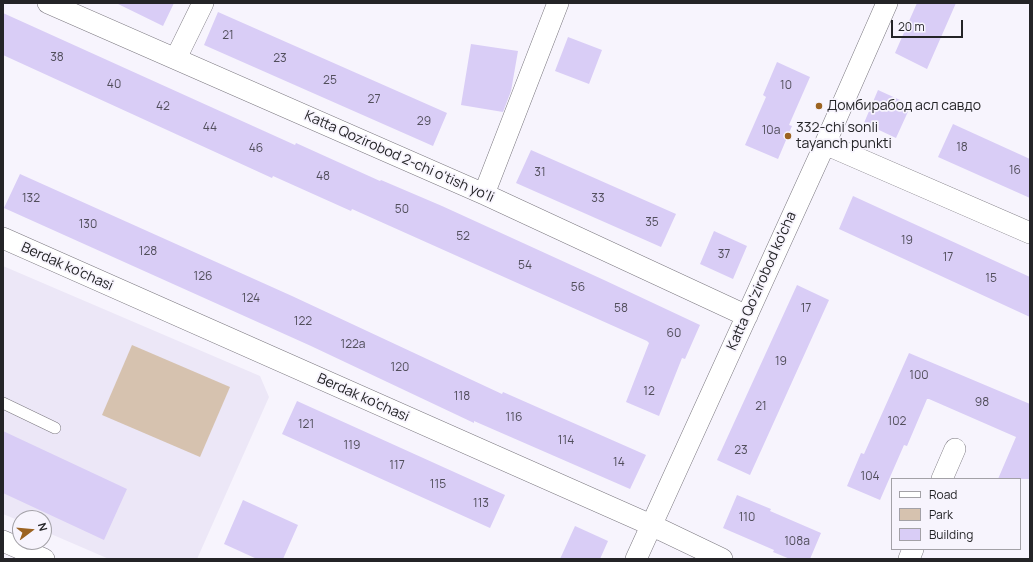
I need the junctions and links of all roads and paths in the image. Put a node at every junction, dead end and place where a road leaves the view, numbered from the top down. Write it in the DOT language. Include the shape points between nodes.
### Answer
graph roads {
  1 [pos="48,3"];
  2 [pos="203,3"];
  3 [pos="558,3"];
  4 [pos="887,3"];
  5 [pos="176,58"];
  6 [pos="825,144"];
  7 [pos="484,194"];
  8 [pos="1030,233"];
  9 [pos="3,238"];
  10 [pos="747,316"];
  11 [pos="3,403"];
  12 [pos="55,428"];
  13 [pos="955,449"];
  14 [pos="942,478"];
  15 [pos="651,525"];
  16 [pos="3,541"];
  17 [pos="44,559"];
  18 [pos="636,559"];
  19 [pos="722,559"];
  1 -- 5 [label="street, Katta Qozirobod 2-chi o'tish yo'li"];
  2 -- 5 [label="street"];
  3 -- 7 [label="street"];
  4 -- 6 [label="street, Katta Qo'zirobod ko'cha"];
  5 -- 7 [label="street, Katta Qozirobod 2-chi o'tish yo'li"];
  6 -- 8 [label="street"];
  6 -- 10 [label="street, Katta Qo'zirobod ko'cha"];
  7 -- 10 [label="street, Katta Qozirobod 2-chi o'tish yo'li"];
  9 -- 15 [label="street, Berdak ko'chasi"];
  10 -- 15 [label="street, Katta Qo'zirobod ko'cha"];
  11 -- 12 [label="lane"];
  13 -- 14 [label="street"];
  15 -- 18 [label="street, Katta Qo'zirobod ko'cha"];
  15 -- 19 [label="street, Berdak ko'chasi"];
  16 -- 17 [label="street"];
}
